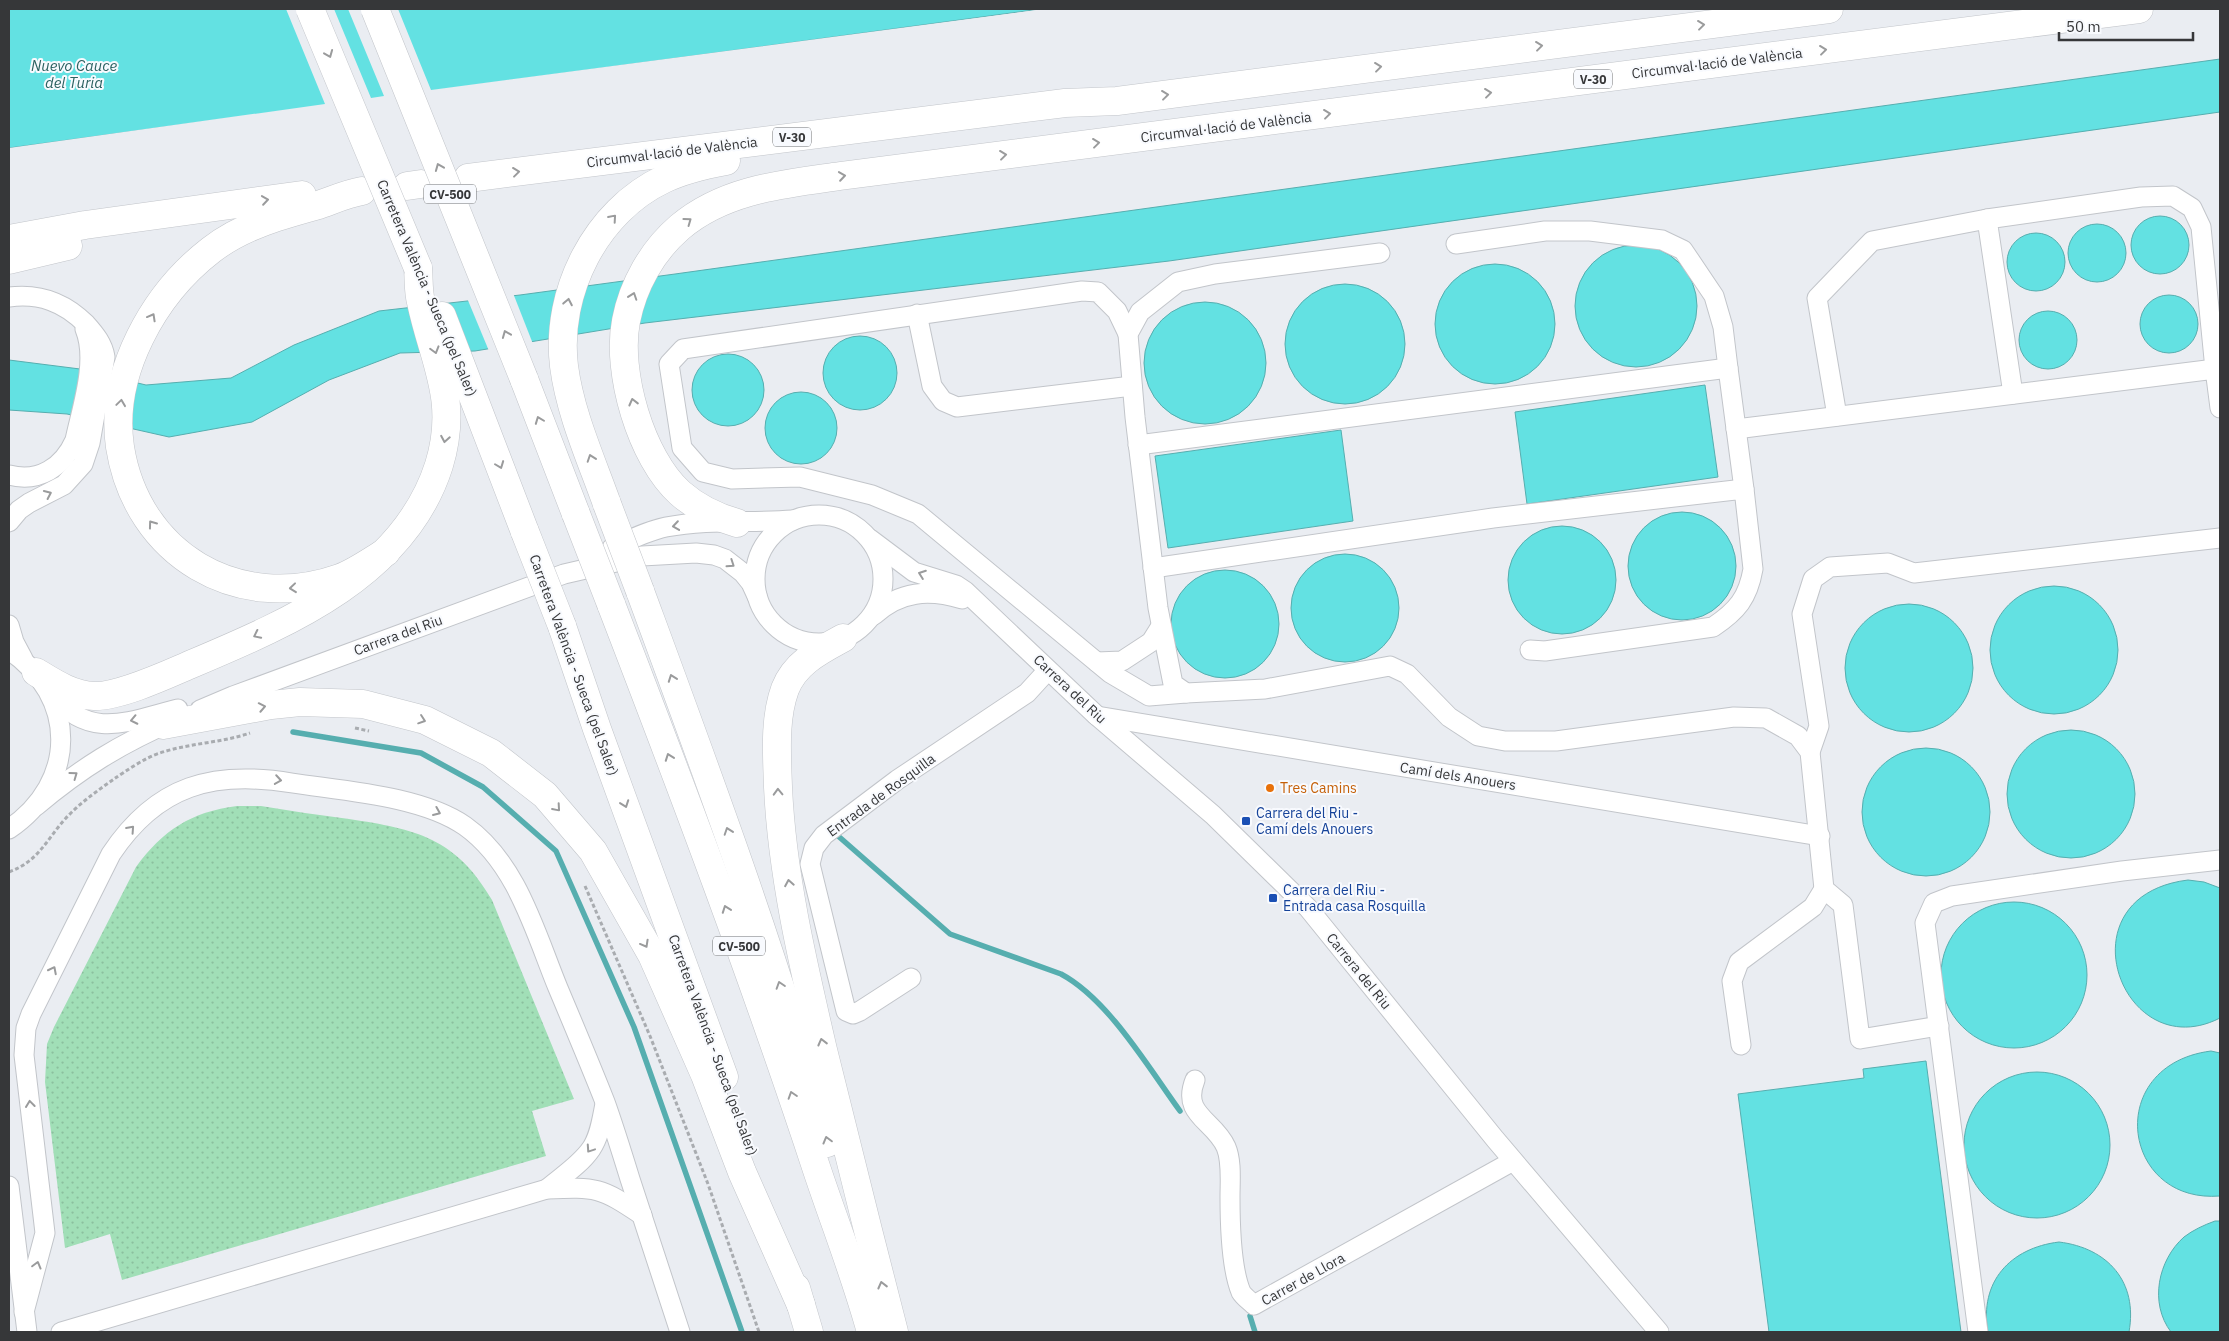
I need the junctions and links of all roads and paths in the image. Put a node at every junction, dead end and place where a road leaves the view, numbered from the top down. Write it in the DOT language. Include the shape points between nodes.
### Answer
graph roads {
  1 [pos="310,9"];
  2 [pos="375,9"];
  3 [pos="1829,9"];
  4 [pos="2138,9"];
  5 [pos="1117,101"];
  6 [pos="468,178"];
  7 [pos="237,204"];
  8 [pos="1988,219"];
  9 [pos="9,239"];
  10 [pos="1456,244"];
  11 [pos="1380,253"];
  12 [pos="9,260"];
  13 [pos="9,297"];
  14 [pos="917,314"];
  15 [pos="1128,334"];
  16 [pos="1728,368"];
  17 [pos="2214,369"];
  18 [pos="1132,386"];
  19 [pos="457,388"];
  20 [pos="2012,394"];
  21 [pos="2220,408"];
  22 [pos="1837,416"];
  23 [pos="1736,428"];
  24 [pos="82,442"];
  25 [pos="1138,445"];
  26 [pos="9,475"];
  27 [pos="1744,489"];
  28 [pos="794,520"];
  29 [pos="9,522"];
  30 [pos="737,522"];
  31 [pos="2220,538"];
  32 [pos="870,539"];
  33 [pos="386,552"];
  34 [pos="1153,568"];
  35 [pos="564,574"];
  36 [pos="757,596"];
  37 [pos="979,604"];
  38 [pos="869,619"];
  39 [pos="9,625"];
  40 [pos="1161,626"];
  41 [pos="843,638"];
  42 [pos="1530,650"];
  43 [pos="1097,662"];
  44 [pos="29,667"];
  45 [pos="1048,670"];
  46 [pos="1186,693"];
  47 [pos="233,696"];
  48 [pos="1096,715"];
  49 [pos="163,725"];
  50 [pos="353,727"];
  51 [pos="253,732"];
  52 [pos="373,732"];
  53 [pos="1810,752"];
  54 [pos="23,818"];
  55 [pos="1820,836"];
  56 [pos="9,837"];
  57 [pos="2220,860"];
  58 [pos="9,872"];
  59 [pos="582,878"];
  60 [pos="1824,889"];
  61 [pos="910,978"];
  62 [pos="1939,1026"];
  63 [pos="1741,1045"];
  64 [pos="1195,1080"];
  65 [pos="605,1104"];
  66 [pos="1513,1161"];
  67 [pos="9,1186"];
  68 [pos="547,1189"];
  69 [pos="642,1215"];
  70 [pos="9,1282"];
  71 [pos="859,1290"];
  72 [pos="801,1305"];
  73 [pos="24,1312"];
  74 [pos="27,1332"];
  75 [pos="61,1332"];
  76 [pos="680,1332"];
  77 [pos="759,1332"];
  78 [pos="809,1332"];
  79 [pos="871,1332"];
  80 [pos="894,1332"];
  81 [pos="1659,1332"];
  82 [pos="1978,1332"];
  1 -- 19 [label="highway, Carretera València - Sueca (pel Saler), one-way, bridge" via="418,268 420,301 440,366"];
  71 -- 2 [label="highway, CV-500, one-way, bridge" via="775,1042 611,604"];
  5 -- 3 [label="highway, Circumval·lació de València / V-30, one-way"];
  30 -- 4 [label="highway, Circumval·lació de València / V-30, one-way" via="709,513 694,503 668,481 659,468 632,404 624,340 632,298 654,256 678,229 706,209 748,192 799,182"];
  6 -- 5 [label="highway, Circumval·lació de València / V-30, one-way" via="1065,103"];
  71 -- 5 [label="highway, one-way, bridge" via="855,1243 802,1050 718,805 574,409 562,348 570,293 584,258 607,224 632,200 663,179 697,167 1065,118"];
  7 -- 9 [label="highway"];
  7 -- 12 [label="highway"];
  33 -- 7 [label="highway, one-way" via="341,578 319,584 267,589 245,586 224,580 189,562 159,535 137,501 124,466 119,416 131,361 160,304 182,277 212,249 249,228 353,193 325,192"];
  8 -- 17 [label="street" via="2140,197 2172,196 2192,208 2201,227"];
  8 -- 20 [label="street"];
  8 -- 22 [label="street" via="1872,241 1817,298"];
  10 -- 16 [label="street" via="1546,231 1590,231 1662,240 1683,250 1714,296 1723,327"];
  11 -- 15 [label="street" via="1215,274 1178,282 1140,312"];
  13 -- 24 [label="street" via="31,296 61,303 80,318 104,349 105,357 96,370"];
  14 -- 15 [label="street" via="1082,291 1098,292 1117,311"];
  14 -- 18 [label="street" via="932,386 943,401 957,408"];
  14 -- 43 [label="street" via="683,349 669,364 682,448 703,472 732,479 800,478 872,495 918,514"];
  15 -- 18 [label="street"];
  16 -- 23 [label="street"];
  16 -- 25 [label="street"];
  17 -- 20 [label="street"];
  17 -- 21 [label="street"];
  18 -- 25 [label="street"];
  19 -- 33 [label="highway, one-way" via="447,412 439,465 418,510"];
  19 -- 72 [label="highway, Carretera València - Sueca (pel Saler), one-way, bridge" via="525,532 562,626 753,1154"];
  20 -- 22 [label="street"];
  22 -- 23 [label="street"];
  23 -- 27 [label="street"];
  24 -- 26 [label="street" via="48,472 26,477"];
  29 -- 24 [label="street, one-way" via="29,502 70,480 83,464"];
  25 -- 34 [label="street"];
  27 -- 34 [label="street" via="1493,518"];
  27 -- 42 [label="street" via="1751,582 1743,601 1728,617 1714,627 1545,651"];
  28 -- 30 [label="street, Carrera del Riu"];
  28 -- 32 [label="street" via="810,515 844,519"];
  28 -- 36 [label="street" via="780,528 761,551 754,580"];
  30 -- 35 [label="street, Carrera del Riu, one-way" via="690,524 650,532"];
  31 -- 53 [label="street" via="1914,574 1888,563 1830,567 1813,579 1802,614 1819,726"];
  37 -- 32 [label="street, Carrera del Riu, one-way" via="956,585 914,572"];
  32 -- 38 [label="street" via="879,555 884,580 878,606"];
  33 -- 44 [label="highway, one-way" via="356,579 323,601 171,673 122,691 95,696 82,694 68,690"];
  34 -- 40 [label="street"];
  35 -- 36 [label="street, Carrera del Riu, one-way" via="642,556 696,553 714,556 734,565 751,583"];
  35 -- 47 [label="street, Carrera del Riu"];
  36 -- 41 [label="street" via="771,622 797,639 819,642"];
  37 -- 38 [label="street, Carrera del Riu" via="945,594 917,593 892,601"];
  37 -- 45 [label="street, Carrera del Riu"];
  38 -- 41 [label="street" via="857,631"];
  39 -- 44 [label="street, Carrera del Riu" via="14,642"];
  40 -- 43 [label="street" via="1151,642 1122,661"];
  40 -- 46 [label="street" via="1173,684"];
  80 -- 41 [label="highway, one-way" via="807,982 779,802 778,721 785,691 802,663"];
  43 -- 46 [label="street" via="1149,696"];
  47 -- 44 [label="street, Carrera del Riu, one-way" via="142,718 106,724 89,723 60,704"];
  44 -- 54 [label="street" via="56,708 60,751 55,772"];
  45 -- 48 [label="street, Carrera del Riu"];
  45 -- 61 [label="street, Entrada de Rosquilla" via="1027,693 898,780 824,834 814,848 810,864 846,1011 853,1014 860,1011"];
  46 -- 53 [label="street" via="1265,689 1390,666 1408,674 1449,717 1478,736 1506,741 1556,741 1734,717 1766,718 1798,736"];
  47 -- 49 [label="street, Carrera del Riu"];
  48 -- 55 [label="street, Camí dels Anouers"];
  48 -- 66 [label="street, Carrera del Riu" via="1213,815 1308,908"];
  54 -- 49 [label="street, Carrera del Riu, one-way" via="70,777 110,751"];
  49 -- 72 [label="highway, one-way" via="300,702 363,704 425,720 491,753 545,795 593,851 652,955"];
  50 -- 52 [label="path"];
  51 -- 58 [label="path" via="159,753 115,778 66,818 37,856"];
  53 -- 55 [label="street"];
  54 -- 56 [label="street"];
  55 -- 60 [label="street"];
  57 -- 62 [label="street" via="1952,896 1934,903 1925,923"];
  59 -- 77 [label="path" via="650,1036 708,1184"];
  60 -- 62 [label="street" via="1843,905 1860,1039"];
  60 -- 63 [label="street" via="1813,907 1739,962 1732,981"];
  62 -- 82 [label="street"];
  64 -- 66 [label="street, Carrer de Llora" via="1190,1092 1194,1110 1226,1147 1237,1278 1242,1294 1254,1305"];
  65 -- 68 [label="street, one-way" via="592,1148"];
  65 -- 69 [label="street"];
  73 -- 65 [label="street, one-way" via="45,1233 24,1055 26,1028 122,838 157,804 199,784 244,777 270,779 408,802 432,809 466,827 497,857 520,897"];
  66 -- 81 [label="street, Carrera del Riu"];
  67 -- 73 [label="street"];
  68 -- 69 [label="street" via="587,1187 601,1190"];
  68 -- 75 [label="street"];
  69 -- 76 [label="street"];
  70 -- 73 [label="street"];
  71 -- 79 [label="highway, CV-500"];
  72 -- 78 [label="highway, Carretera València - Sueca (pel Saler)"];
  73 -- 74 [label="street"];
}
